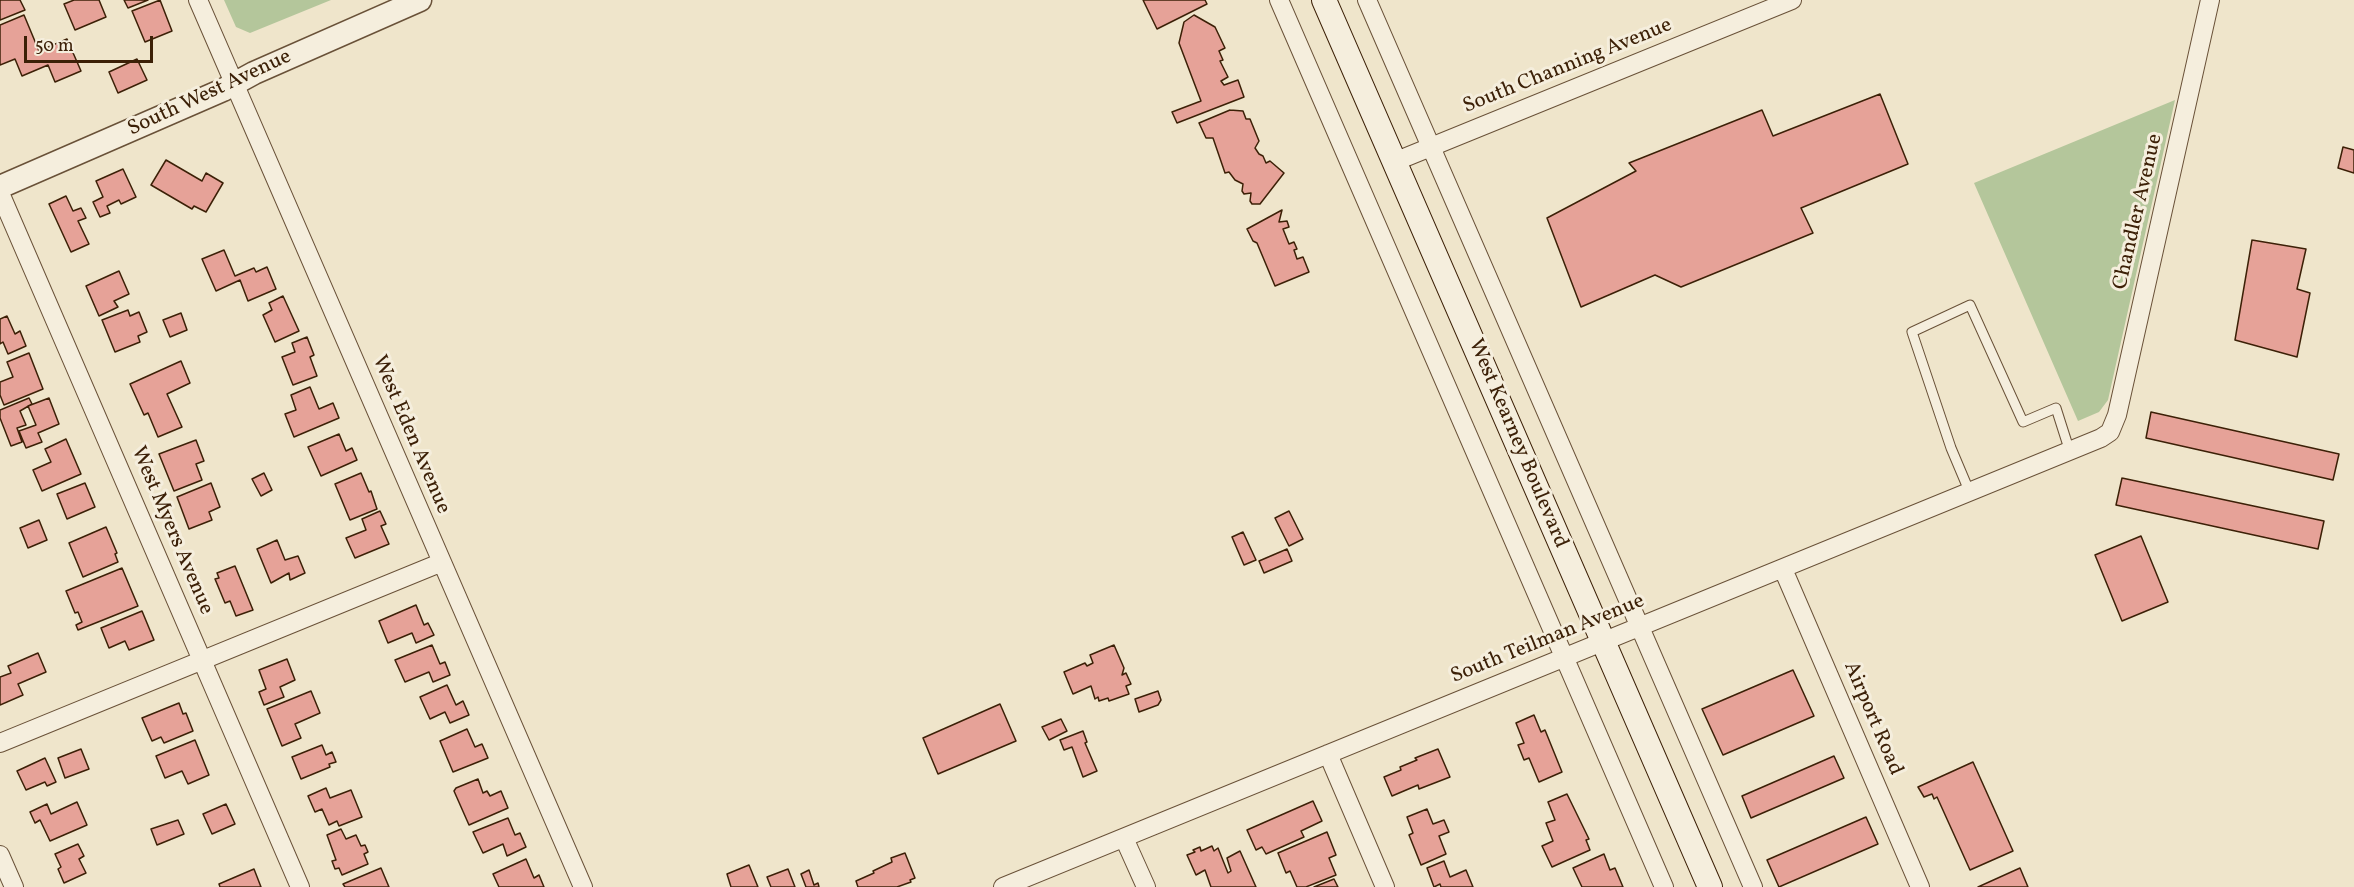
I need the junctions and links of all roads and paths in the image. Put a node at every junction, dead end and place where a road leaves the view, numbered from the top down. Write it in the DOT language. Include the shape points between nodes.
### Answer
graph roads {
  1 [pos="198,0"];
  2 [pos="420,0"];
  3 [pos="1279,0"];
  4 [pos="1324,0"];
  5 [pos="1367,0"];
  6 [pos="1792,0"];
  7 [pos="2210,0"];
  8 [pos="235,84"];
  9 [pos="1431,147"];
  10 [pos="1394,162"];
  11 [pos="0,187"];
  12 [pos="0,193"];
  13 [pos="2109,432"];
  14 [pos="2070,452"];
  15 [pos="1970,493"];
  16 [pos="440,562"];
  17 [pos="1783,569"];
  18 [pos="1640,627"];
  19 [pos="1603,642"];
  20 [pos="1564,658"];
  21 [pos="202,660"];
  22 [pos="0,743"];
  23 [pos="1328,754"];
  24 [pos="1124,838"];
  25 [pos="0,855"];
  26 [pos="14,887"];
  27 [pos="300,887"];
  28 [pos="583,887"];
  29 [pos="1002,887"];
  30 [pos="1146,887"];
  31 [pos="1385,887"];
  32 [pos="1664,887"];
  33 [pos="1710,887"];
  34 [pos="1753,887"];
  35 [pos="1920,887"];
  1 -- 8 [label="street, West Eden Avenue"];
  2 -- 8 [label="street, South West Avenue"];
  3 -- 20 [label="street, West Kearney Boulevard"];
  4 -- 10 [label="main road, West Kearney Boulevard"];
  5 -- 9 [label="street, West Kearney Boulevard"];
  6 -- 9 [label="street, South Channing Avenue"];
  7 -- 13 [label="street, Chandler Avenue" via="2120,404"];
  8 -- 11 [label="street, South West Avenue"];
  8 -- 16 [label="street, West Eden Avenue"];
  9 -- 10 [label="street, South Channing Avenue"];
  9 -- 18 [label="street, West Kearney Boulevard"];
  10 -- 19 [label="main road, West Kearney Boulevard"];
  12 -- 21 [label="street, West Myers Avenue"];
  13 -- 14 [label="street, South Teilman Avenue"];
  14 -- 15 [label="street, South Teilman Avenue"];
  14 -- 15 [label="lane" via="2056,408 2023,422 1970,305 1912,332"];
  15 -- 17 [label="street, South Teilman Avenue"];
  16 -- 21 [label="street"];
  16 -- 28 [label="street, West Eden Avenue"];
  17 -- 18 [label="street, South Teilman Avenue"];
  17 -- 35 [label="street, Airport Road"];
  18 -- 19 [label="street, South Teilman Avenue"];
  18 -- 34 [label="street, West Kearney Boulevard"];
  19 -- 20 [label="street, South Teilman Avenue"];
  19 -- 33 [label="main road, West Kearney Boulevard"];
  20 -- 23 [label="street, South Teilman Avenue"];
  20 -- 32 [label="street, West Kearney Boulevard"];
  21 -- 22 [label="street"];
  21 -- 27 [label="street, West Myers Avenue"];
  23 -- 24 [label="street, South Teilman Avenue"];
  23 -- 31 [label="street"];
  24 -- 29 [label="street, South Teilman Avenue"];
  24 -- 30 [label="street"];
  25 -- 26 [label="street"];
}
